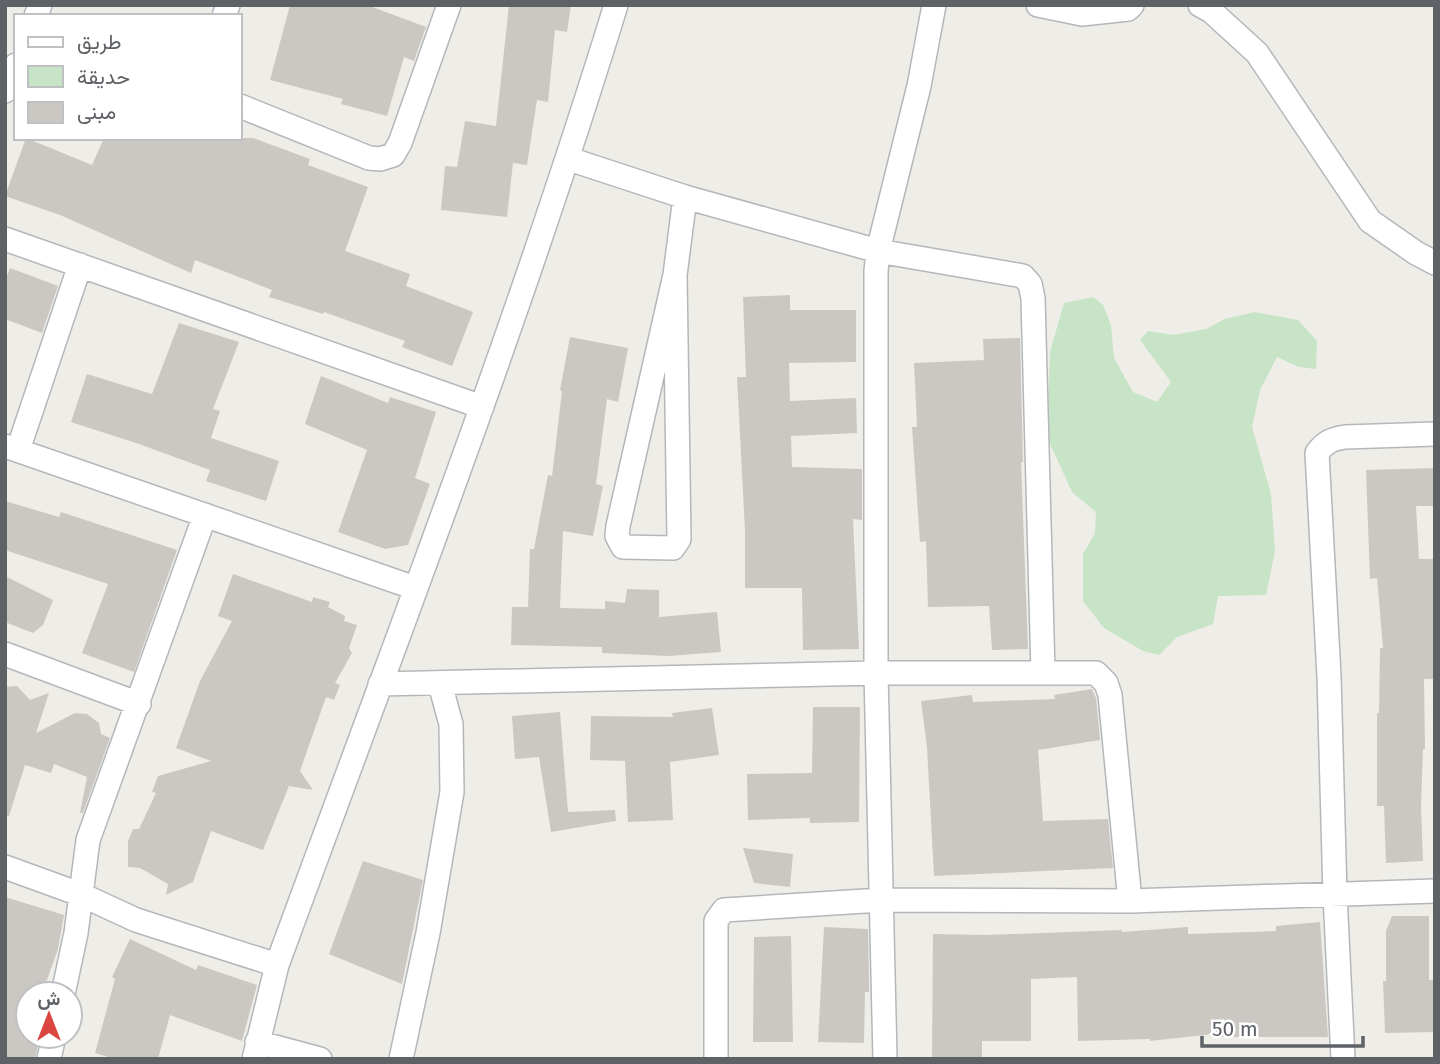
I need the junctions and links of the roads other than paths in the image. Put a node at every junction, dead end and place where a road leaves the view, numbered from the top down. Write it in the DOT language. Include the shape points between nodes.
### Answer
graph roads {
  1 [pos="449,5"];
  2 [pos="616,5"];
  3 [pos="934,5"];
  4 [pos="1038,5"];
  5 [pos="1132,5"];
  6 [pos="1200,5"];
  7 [pos="14,70"];
  8 [pos="5,91"];
  9 [pos="242,107"];
  10 [pos="569,159"];
  11 [pos="685,197"];
  12 [pos="5,239"];
  13 [pos="878,251"];
  14 [pos="1435,263"];
  15 [pos="80,265"];
  16 [pos="675,275"];
  17 [pos="482,407"];
  18 [pos="1435,434"];
  19 [pos="12,448"];
  20 [pos="205,515"];
  21 [pos="415,588"];
  22 [pos="5,654"];
  23 [pos="1043,672"];
  24 [pos="876,673"];
  25 [pos="380,684"];
  26 [pos="440,684"];
  27 [pos="139,704"];
  28 [pos="5,867"];
  29 [pos="1435,891"];
  30 [pos="82,895"];
  31 [pos="1335,895"];
  32 [pos="881,900"];
  33 [pos="1130,901"];
  34 [pos="277,965"];
  35 [pos="66,980"];
  36 [pos="255,1050"];
  37 [pos="320,1059"];
  38 [pos="401,1059"];
  39 [pos="716,1059"];
  40 [pos="885,1059"];
  41 [pos="1343,1059"];
  1 -- 9 [label="street" via="393,155 369,158"];
  2 -- 10 [label="street"];
  3 -- 13 [label="street"];
  4 -- 5 [label="street" via="1082,15"];
  6 -- 14 [label="street" via="1256,53 1370,221"];
  7 -- 8 [label="street"];
  10 -- 11 [label="street"];
  10 -- 17 [label="street"];
  11 -- 13 [label="street"];
  11 -- 16 [label="street"];
  12 -- 15 [label="street"];
  13 -- 23 [label="street" via="1023,276 1030,284"];
  13 -- 24 [label="street"];
  15 -- 17 [label="street"];
  15 -- 19 [label="street"];
  16 -- 16 [label="street" via="679,539 673,548 623,547 618,526"];
  17 -- 21 [label="street"];
  18 -- 31 [label="street" via="1332,439 1317,453"];
  19 -- 20 [label="street"];
  20 -- 21 [label="street"];
  20 -- 27 [label="street"];
  21 -- 25 [label="street"];
  22 -- 27 [label="street"];
  23 -- 24 [label="street"];
  23 -- 33 [label="street" via="1096,673 1106,683"];
  24 -- 26 [label="street"];
  24 -- 32 [label="street"];
  25 -- 26 [label="street"];
  25 -- 34 [label="street"];
  26 -- 38 [label="street" via="451,724 452,792"];
  27 -- 30 [label="street" via="88,840"];
  28 -- 30 [label="street"];
  29 -- 31 [label="street"];
  30 -- 34 [label="street" via="136,920"];
  30 -- 35 [label="street"];
  31 -- 33 [label="street"];
  31 -- 41 [label="street"];
  32 -- 33 [label="street"];
  32 -- 39 [label="street" via="723,910 716,921"];
  32 -- 40 [label="street"];
  34 -- 36 [label="street"];
  36 -- 37 [label="street"];
}
